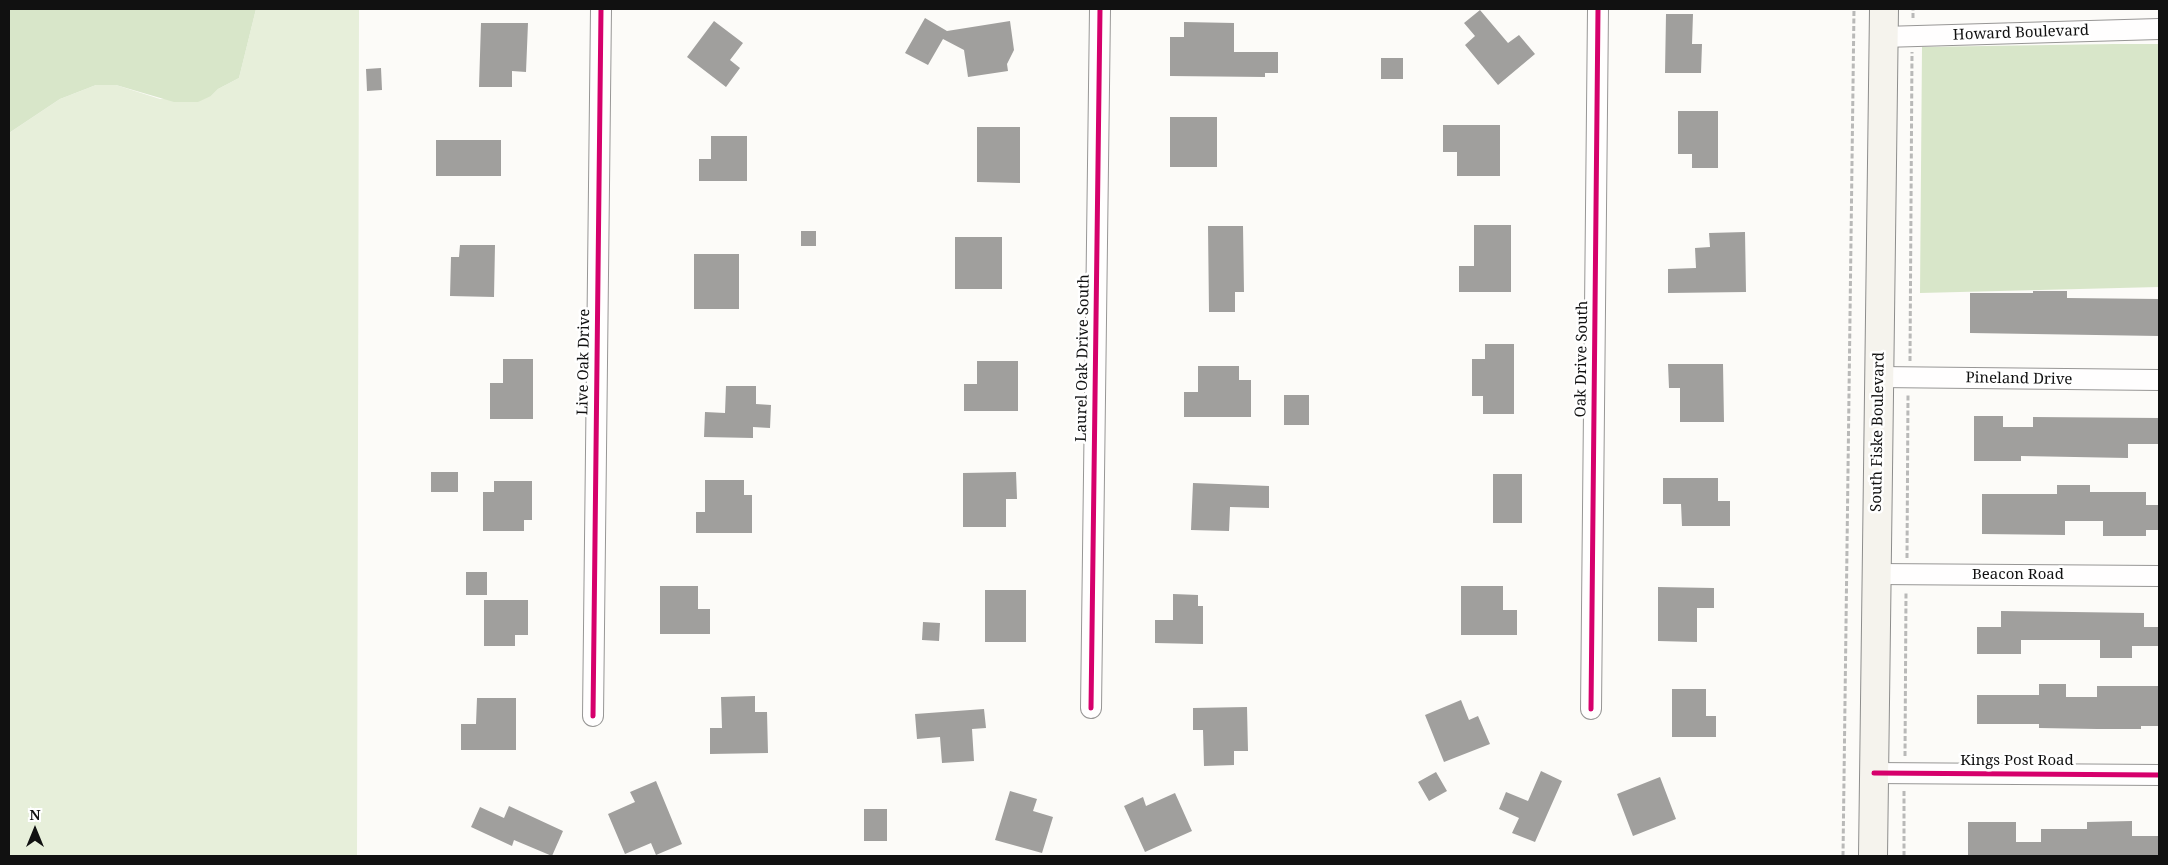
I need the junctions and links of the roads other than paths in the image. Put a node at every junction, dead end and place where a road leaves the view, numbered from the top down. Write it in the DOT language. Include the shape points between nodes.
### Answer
graph roads {
  1 [pos="600,9"];
  2 [pos="1100,9"];
  3 [pos="1598,9"];
  4 [pos="1884,9"];
  5 [pos="2159,29"];
  6 [pos="1883,37"];
  7 [pos="1879,377"];
  8 [pos="2159,380"];
  9 [pos="1876,574"];
  10 [pos="2159,576"];
  11 [pos="1091,708"];
  12 [pos="1591,709"];
  13 [pos="593,716"];
  14 [pos="1874,773"];
  15 [pos="2159,775"];
  16 [pos="1873,856"];
  1 -- 13 [label="street, Live Oak Drive"];
  2 -- 11 [label="street, Laurel Oak Drive South"];
  3 -- 12 [label="street, Oak Drive South"];
  4 -- 6 [label="main road, South Fiske Boulevard"];
  5 -- 6 [label="street, Howard Boulevard"];
  6 -- 7 [label="main road, South Fiske Boulevard"];
  7 -- 8 [label="street, Pineland Drive"];
  7 -- 9 [label="main road, South Fiske Boulevard"];
  9 -- 10 [label="street, Beacon Road"];
  9 -- 14 [label="main road, South Fiske Boulevard"];
  14 -- 15 [label="street, Kings Post Road"];
  14 -- 16 [label="main road, South Fiske Boulevard"];
}
